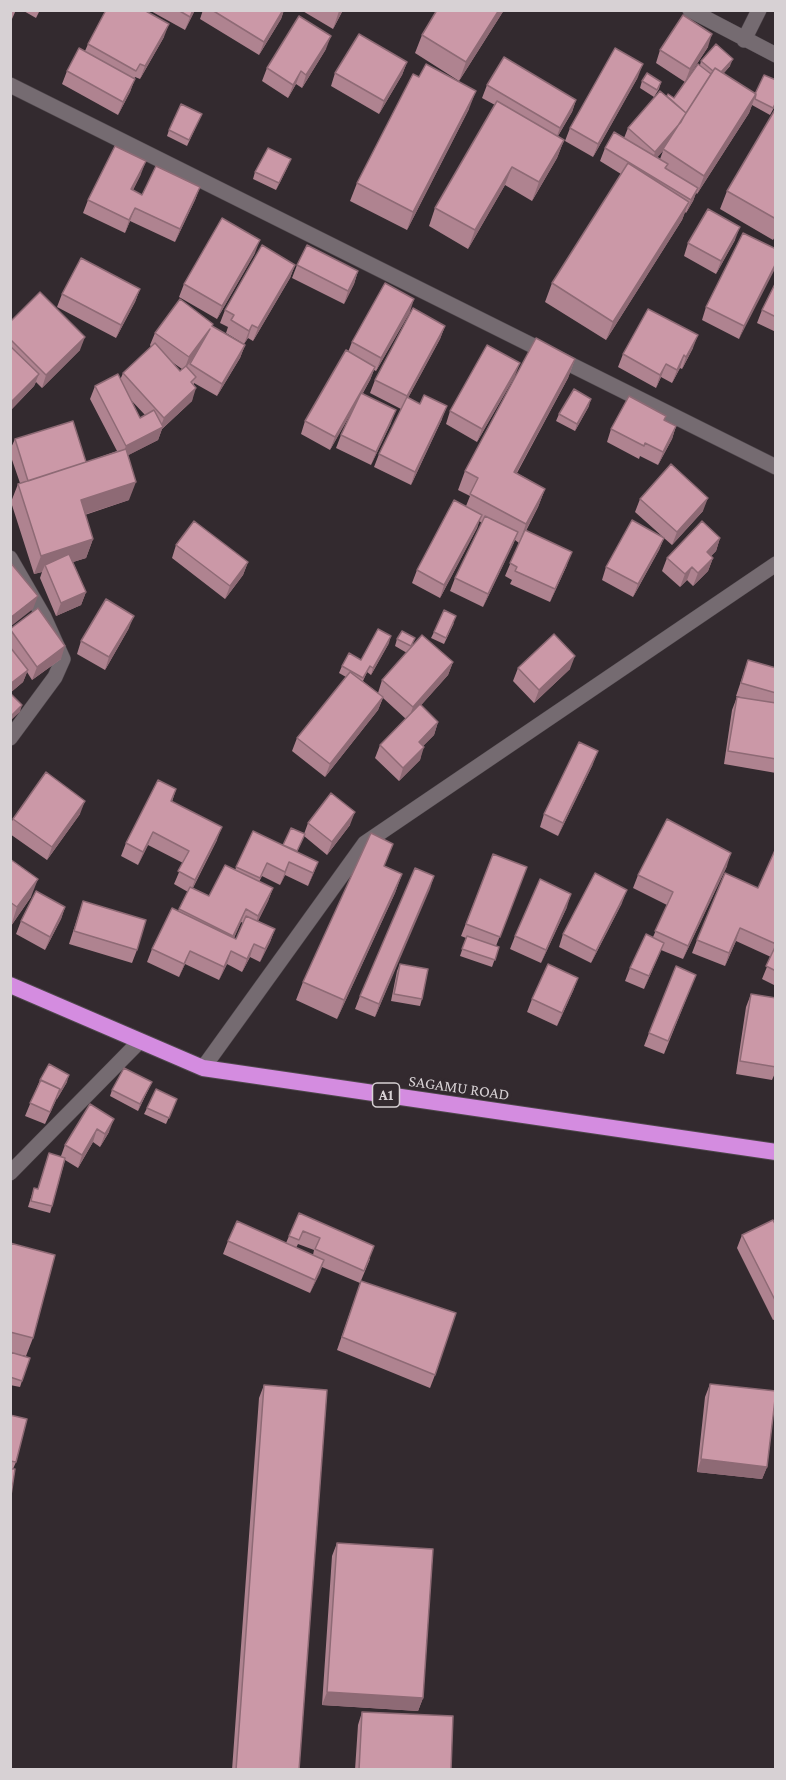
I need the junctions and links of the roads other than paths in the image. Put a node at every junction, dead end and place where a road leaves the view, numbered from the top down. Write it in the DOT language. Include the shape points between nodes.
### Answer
graph roads {
  1 [pos="690,10"];
  2 [pos="759,10"];
  3 [pos="744,40"];
  4 [pos="776,55"];
  5 [pos="10,85"];
  6 [pos="776,467"];
  7 [pos="10,558"];
  8 [pos="776,564"];
  9 [pos="10,738"];
  10 [pos="10,985"];
  11 [pos="140,1041"];
  12 [pos="203,1068"];
  13 [pos="776,1152"];
  14 [pos="10,1173"];
  1 -- 3 [label="street"];
  2 -- 3 [label="street"];
  3 -- 4 [label="street"];
  5 -- 6 [label="street"];
  7 -- 9 [label="street" via="63,659 55,677"];
  8 -- 12 [label="street" via="365,843"];
  10 -- 11 [label="highway, SAGAMU ROAD / A1"];
  11 -- 12 [label="highway, SAGAMU ROAD / A1"];
  11 -- 14 [label="street"];
  12 -- 13 [label="highway, SAGAMU ROAD / A1"];
}
